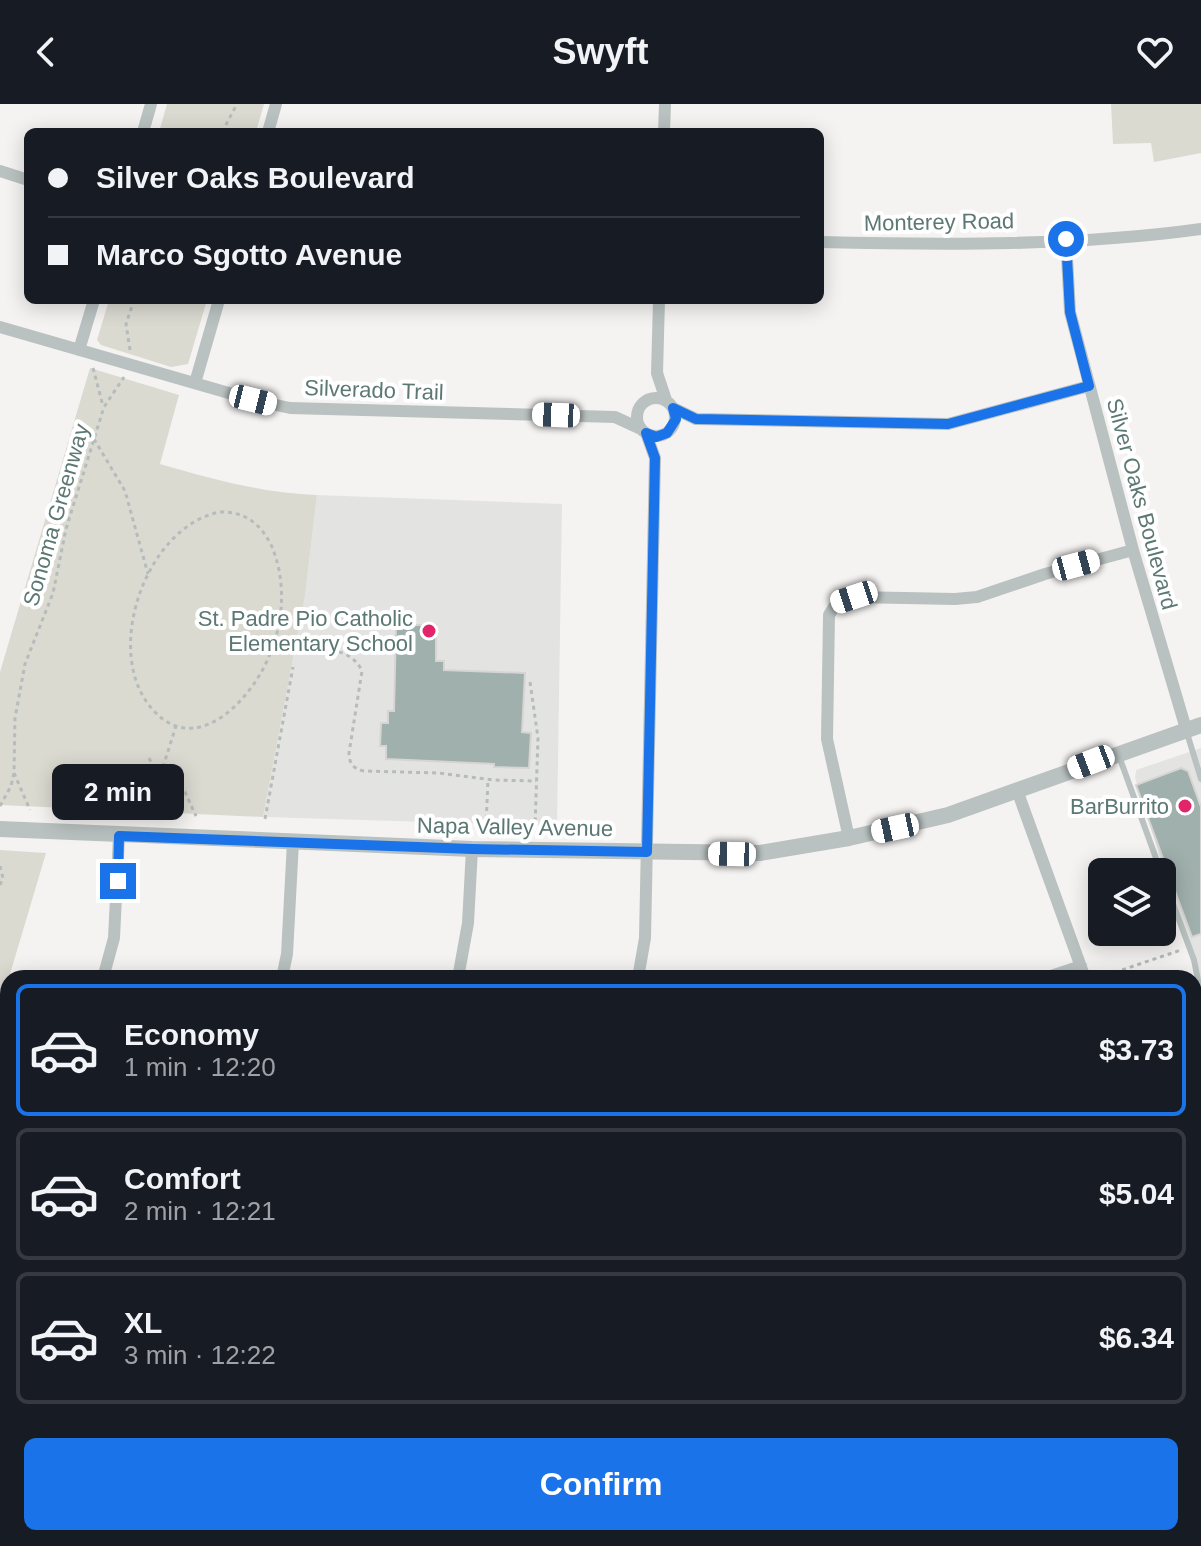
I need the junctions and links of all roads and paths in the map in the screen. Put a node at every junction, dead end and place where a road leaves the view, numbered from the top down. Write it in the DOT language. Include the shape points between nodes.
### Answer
graph roads {
  1 [pos="151,104"];
  2 [pos="237,104"];
  3 [pos="276,104"];
  4 [pos="665,104"];
  5 [pos="144,128"];
  6 [pos="224,128"];
  7 [pos="269,128"];
  8 [pos="664,128"];
  9 [pos="0,171"];
  10 [pos="24,179"];
  11 [pos="1201,229"];
  12 [pos="1066,239"];
  13 [pos="824,242"];
  14 [pos="93,304"];
  15 [pos="133,304"];
  16 [pos="218,304"];
  17 [pos="659,304"];
  18 [pos="0,327"];
  19 [pos="79,350"];
  20 [pos="130,354"];
  21 [pos="93,368"];
  22 [pos="657,373"];
  23 [pos="124,377"];
  24 [pos="195,383"];
  25 [pos="1089,386"];
  26 [pos="643,403"];
  27 [pos="669,404"];
  28 [pos="104,407"];
  29 [pos="615,417"];
  30 [pos="696,419"];
  31 [pos="644,431"];
  32 [pos="669,431"];
  33 [pos="94,439"];
  34 [pos="655,458"];
  35 [pos="1133,550"];
  36 [pos="148,574"];
  37 [pos="323,651"];
  38 [pos="293,667"];
  39 [pos="530,682"];
  40 [pos="176,726"];
  41 [pos="1194,727"];
  42 [pos="1118,753"];
  43 [pos="149,758"];
  44 [pos="163,767"];
  45 [pos="181,767"];
  46 [pos="154,768"];
  47 [pos="14,773"];
  48 [pos="172,774"];
  49 [pos="488,779"];
  50 [pos="1201,779"];
  51 [pos="536,781"];
  52 [pos="1017,790"];
  53 [pos="0,806"];
  54 [pos="30,810"];
  55 [pos="99,813"];
  56 [pos="196,816"];
  57 [pos="265,819"];
  58 [pos="486,827"];
  59 [pos="535,827"];
  60 [pos="0,829"];
  61 [pos="119,836"];
  62 [pos="849,838"];
  63 [pos="293,842"];
  64 [pos="472,849"];
  65 [pos="647,852"];
  66 [pos="1156,858"];
  67 [pos="0,866"];
  68 [pos="0,885"];
  69 [pos="1176,913"];
  70 [pos="1188,947"];
  71 [pos="105,970"];
  72 [pos="284,970"];
  73 [pos="459,970"];
  74 [pos="639,970"];
  75 [pos="1082,970"];
  76 [pos="1121,970"];
  77 [pos="1196,970"];
  1 -- 5 [label="street"];
  2 -- 6 [label="path"];
  3 -- 7 [label="street"];
  4 -- 8 [label="street"];
  9 -- 10 [label="street"];
  11 -- 12 [label="street, Monterey Road"];
  12 -- 13 [label="street, Monterey Road"];
  12 -- 25 [label="street, Silver Oaks Boulevard" via="1070,312"];
  14 -- 19 [label="street"];
  15 -- 20 [label="path" via="126,324"];
  16 -- 24 [label="street"];
  17 -- 22 [label="street"];
  18 -- 19 [label="street, Silverado Trail"];
  19 -- 24 [label="street, Silverado Trail"];
  21 -- 28 [label="path"];
  22 -- 26 [label="street"];
  22 -- 27 [label="street"];
  23 -- 28 [label="path, Sonoma Greenway"];
  24 -- 29 [label="street, Silverado Trail" via="290,408"];
  25 -- 30 [label="street" via="948,424"];
  25 -- 35 [label="street, Silver Oaks Boulevard"];
  26 -- 27 [label="street" via="656,398"];
  26 -- 29 [label="street, Silverado Trail"];
  26 -- 31 [label="street" via="637,418"];
  27 -- 30 [label="street"];
  27 -- 32 [label="street" via="676,419"];
  28 -- 33 [label="path, Sonoma Greenway"];
  29 -- 31 [label="street, Silverado Trail"];
  30 -- 32 [label="street"];
  31 -- 32 [label="street" via="656,437"];
  31 -- 34 [label="street"];
  32 -- 34 [label="street"];
  33 -- 36 [label="path" via="125,491"];
  33 -- 47 [label="path, Sonoma Greenway" via="50,601 21,677"];
  34 -- 65 [label="street"];
  35 -- 41 [label="street, Silver Oaks Boulevard"];
  35 -- 62 [label="street" via="977,597 854,597 837,602 829,615 827,739"];
  36 -- 40 [label="path" via="136,609 132,664 146,702"];
  36 -- 40 [label="path" via="183,528 206,515 229,512 252,520 266,536 281,578 274,644 248,693 207,725"];
  37 -- 49 [label="path" via="347,655 362,671 349,753 354,768"];
  38 -- 57 [label="path"];
  39 -- 51 [label="path" via="538,738"];
  40 -- 44 [label="path"];
  41 -- 42 [label="street, Napa Valley Avenue"];
  41 -- 50 [label="lane"];
  42 -- 52 [label="street, Napa Valley Avenue"];
  42 -- 66 [label="lane"];
  43 -- 46 [label="path"];
  44 -- 46 [label="path"];
  44 -- 48 [label="path"];
  45 -- 48 [label="path"];
  46 -- 55 [label="path" via="115,786"];
  47 -- 53 [label="path, Sonoma Greenway"];
  47 -- 54 [label="path"];
  48 -- 56 [label="path" via="172,783 185,792"];
  49 -- 51 [label="path"];
  49 -- 58 [label="path"];
  51 -- 59 [label="path"];
  52 -- 62 [label="street, Napa Valley Avenue" via="948,815"];
  52 -- 75 [label="street"];
  60 -- 61 [label="street, Napa Valley Avenue"];
  61 -- 63 [label="street, Napa Valley Avenue"];
  61 -- 71 [label="street" via="114,938"];
  62 -- 65 [label="street, Napa Valley Avenue" via="760,853"];
  63 -- 64 [label="street, Napa Valley Avenue"];
  63 -- 72 [label="street"];
  64 -- 65 [label="street, Napa Valley Avenue"];
  64 -- 73 [label="street"];
  65 -- 74 [label="street"];
  67 -- 68 [label="path"];
  69 -- 70 [label="lane"];
  70 -- 76 [label="path"];
  70 -- 77 [label="lane"];
}
